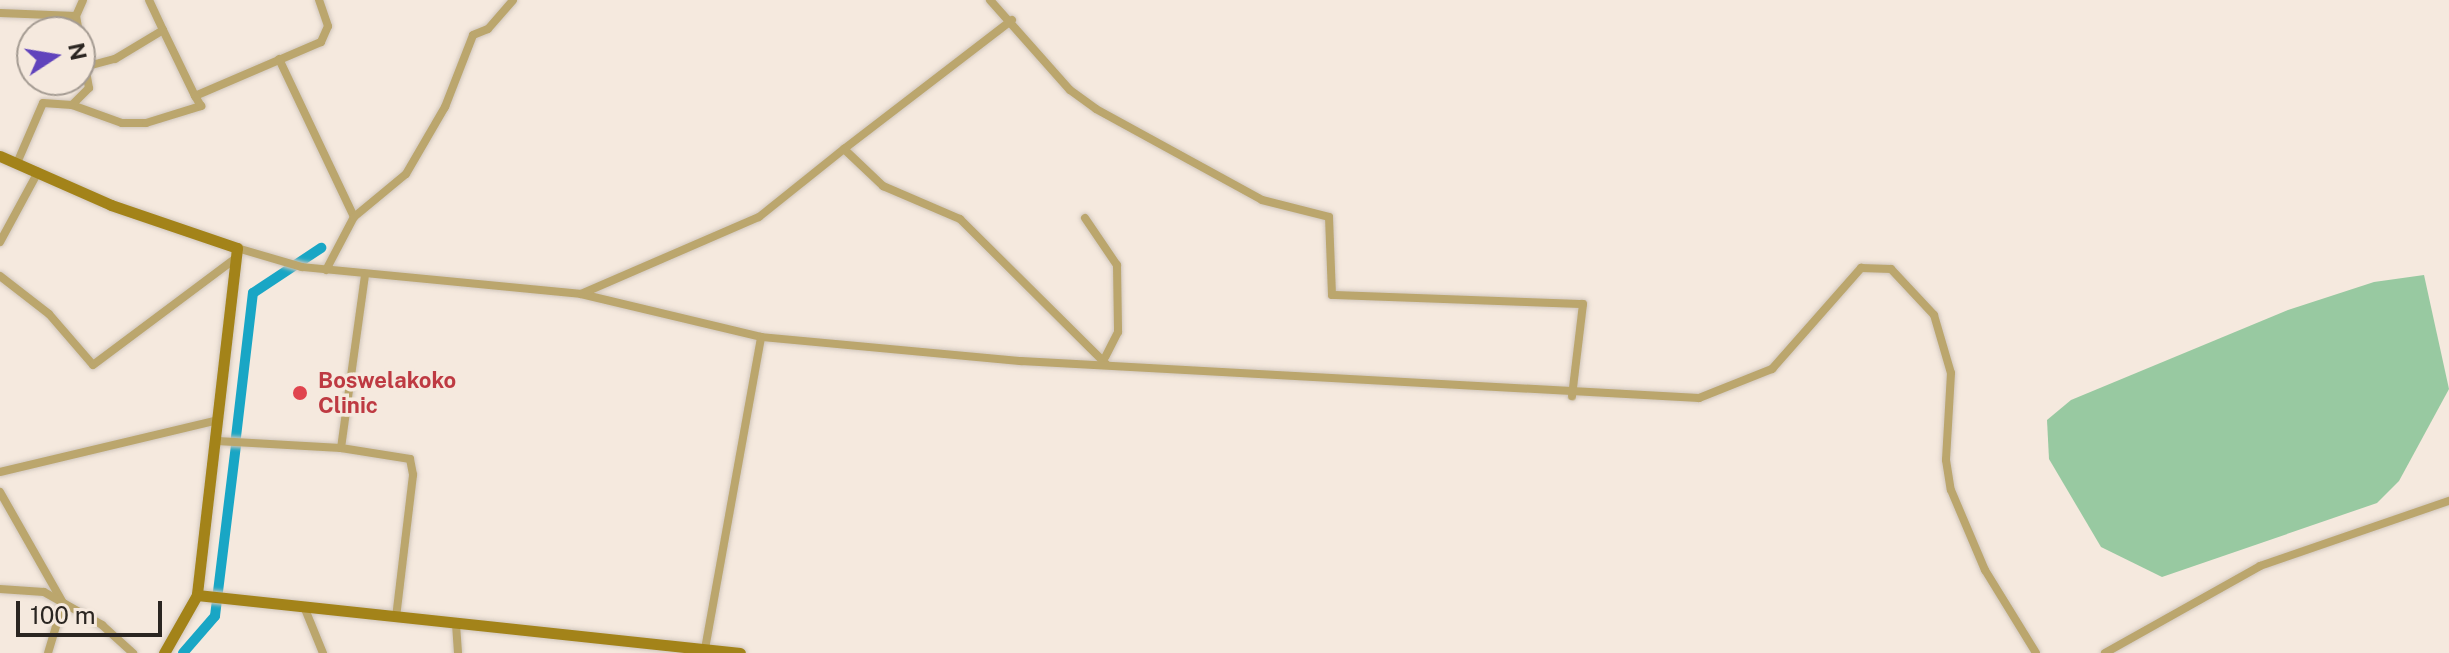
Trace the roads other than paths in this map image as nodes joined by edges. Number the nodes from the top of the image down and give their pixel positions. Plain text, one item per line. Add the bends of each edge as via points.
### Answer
1 (83, 0) edge
2 (149, 0) edge
3 (319, 0) edge
4 (513, 0) edge
5 (990, 0) edge
6 (0, 13) edge
7 (76, 16) joint
8 (1012, 20) junction
9 (163, 30) junction
10 (279, 59) junction
11 (96, 64) edge
12 (81, 96) edge
13 (195, 96) junction
14 (72, 105) junction
15 (844, 149) junction
16 (0, 156) edge
17 (17, 163) junction
18 (38, 172) junction
19 (354, 217) junction
20 (1085, 218) dead end
21 (0, 242) edge
22 (237, 253) junction
23 (326, 270) junction
24 (365, 274) junction
25 (0, 276) edge
26 (581, 294) junction
27 (761, 337) junction
28 (1106, 361) junction
29 (1572, 396) junction
30 (219, 420) junction
31 (217, 441) junction
32 (341, 448) junction
33 (0, 472) edge
34 (0, 492) edge
35 (2449, 501) edge
36 (0, 589) edge
37 (203, 596) junction
38 (63, 603) junction
39 (305, 609) junction
40 (396, 617) junction
41 (456, 624) junction
42 (705, 649) junction
43 (48, 653) edge
44 (133, 653) edge
45 (164, 653) edge
46 (322, 653) edge
47 (458, 653) edge
48 (740, 653) edge
49 (2036, 653) edge
50 (2105, 653) edge

1 - 7 street
2 - 9 street
3 - 10 street via 327,34
4 - 19 street via 488,29 473,35 445,107 406,174
5 - 8 street
6 - 7 street
8 - 15 street
8 - 29 street via 1070,90 1096,109 1262,200 1329,217 1332,295 1583,304
9 - 11 street via 115,59
9 - 13 street
10 - 13 street
10 - 19 street
12 - 14 street
13 - 14 street via 201,106 146,123 122,123
14 - 17 street via 43,103
15 - 26 street via 759,217
15 - 28 street via 883,186 960,219
16 - 17 street
17 - 18 street
18 - 21 street
18 - 22 street
19 - 23 street
20 - 28 street via 1117,265 1118,332
22 - 23 street
22 - 25 street via 93,365 49,314
22 - 30 street
23 - 24 street
24 - 26 street
24 - 32 street
26 - 27 street
27 - 28 street
27 - 42 street
28 - 29 street
29 - 49 street via 1699,398 1718,393 1791,353 1861,268 1891,269 1934,315 1951,373 1946,460 1951,490 1985,570
30 - 31 street
30 - 33 street
31 - 32 street
31 - 37 street
32 - 40 street via 404,456 412,464
34 - 38 street
35 - 50 street via 2260,566
36 - 38 street via 44,592
37 - 39 street
37 - 45 street
38 - 43 street
38 - 44 street
39 - 40 street
39 - 46 street
40 - 41 street
41 - 42 street
41 - 47 street
42 - 48 street

